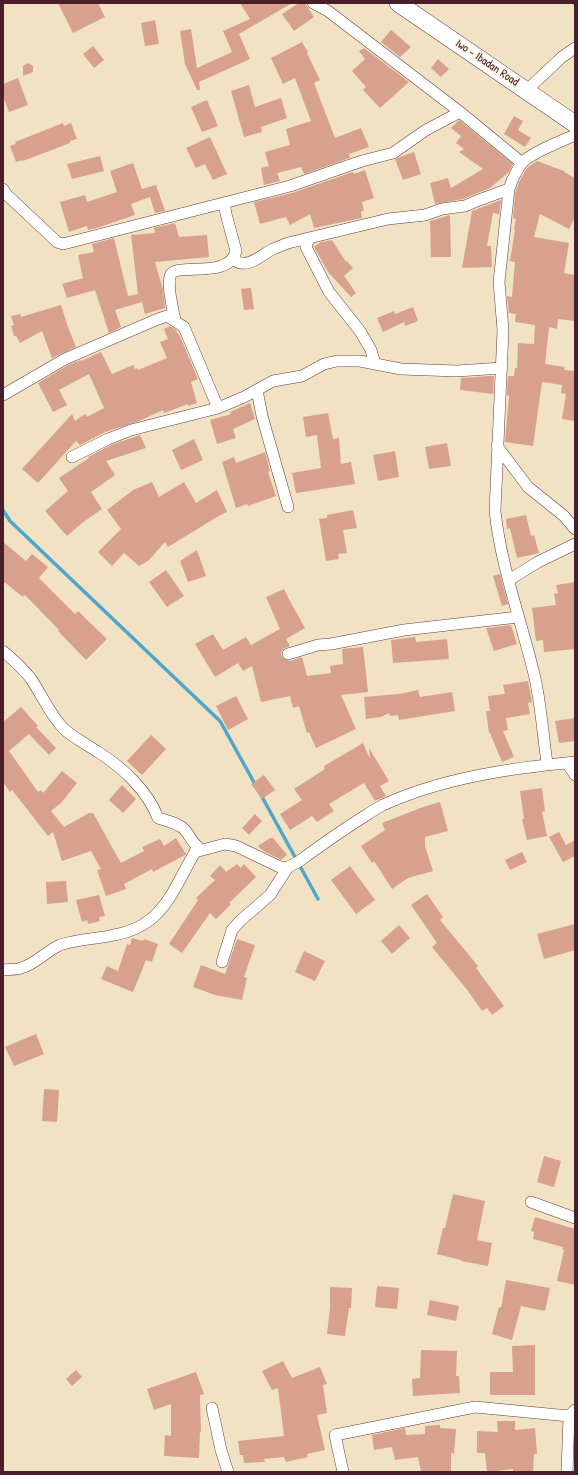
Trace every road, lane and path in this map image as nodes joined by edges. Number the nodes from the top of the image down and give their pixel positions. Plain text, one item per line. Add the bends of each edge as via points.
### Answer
1 (313, 3) edge
2 (398, 3) edge
3 (575, 48) edge
4 (527, 90) junction
5 (460, 112) junction
6 (575, 124) edge
7 (575, 134) edge
8 (522, 163) junction
9 (3, 189) edge
10 (509, 189) junction
11 (224, 203) junction
12 (309, 238) junction
13 (233, 259) junction
14 (175, 320) junction
15 (375, 364) junction
16 (502, 368) junction
17 (257, 390) junction
18 (3, 395) edge
19 (218, 408) junction
20 (497, 446) junction
21 (72, 457) dead end
22 (288, 507) dead end
23 (575, 529) edge
24 (575, 544) edge
25 (509, 580) junction
26 (518, 617) junction
27 (3, 652) edge
28 (288, 654) dead end
29 (567, 763) edge
30 (542, 765) junction
31 (575, 775) edge
32 (194, 852) junction
33 (288, 867) junction
34 (222, 962) dead end
35 (3, 970) edge
36 (532, 1202) dead end
37 (575, 1218) edge
38 (212, 1408) dead end
39 (572, 1413) edge
40 (228, 1472) edge
41 (343, 1472) edge
42 (566, 1472) edge

1 - 5 street via 328,11
2 - 4 main road, Iwo - Ibadan Road
3 - 4 street
4 - 6 main road, Iwo - Ibadan Road
5 - 8 street
5 - 11 street via 393,152 290,186
7 - 8 street
8 - 10 street
9 - 11 street via 57,242 63,244
10 - 12 street via 465,206 442,209 425,215 388,219
10 - 16 street via 499,282 503,330
11 - 13 street via 236,251
12 - 13 street via 288,243 250,262
12 - 15 street via 306,247 319,273 329,292 360,331 371,350
13 - 14 street via 213,268 176,270 172,273 171,299
14 - 18 street via 167,316 158,319 65,359
14 - 19 street via 184,327
15 - 16 street via 415,370
15 - 17 street via 337,361 324,364 302,376 273,381
16 - 20 street
17 - 19 street
17 - 22 street
19 - 21 street via 130,430
20 - 23 street via 528,487 564,516
20 - 25 street via 496,528
24 - 25 street
25 - 26 street
26 - 28 street via 404,630 318,645
26 - 30 street via 535,679
27 - 32 street via 18,663 50,713 63,728 124,771 155,808 158,818 184,829 197,846
29 - 30 street
29 - 31 street
30 - 33 street via 444,783 382,805
32 - 33 street via 225,844 236,846 280,867
32 - 35 street via 164,907 155,917 122,934 61,945 31,964
33 - 34 street via 270,895 232,930
36 - 37 street
38 - 40 street
39 - 41 street via 475,1406 335,1435
39 - 42 street

